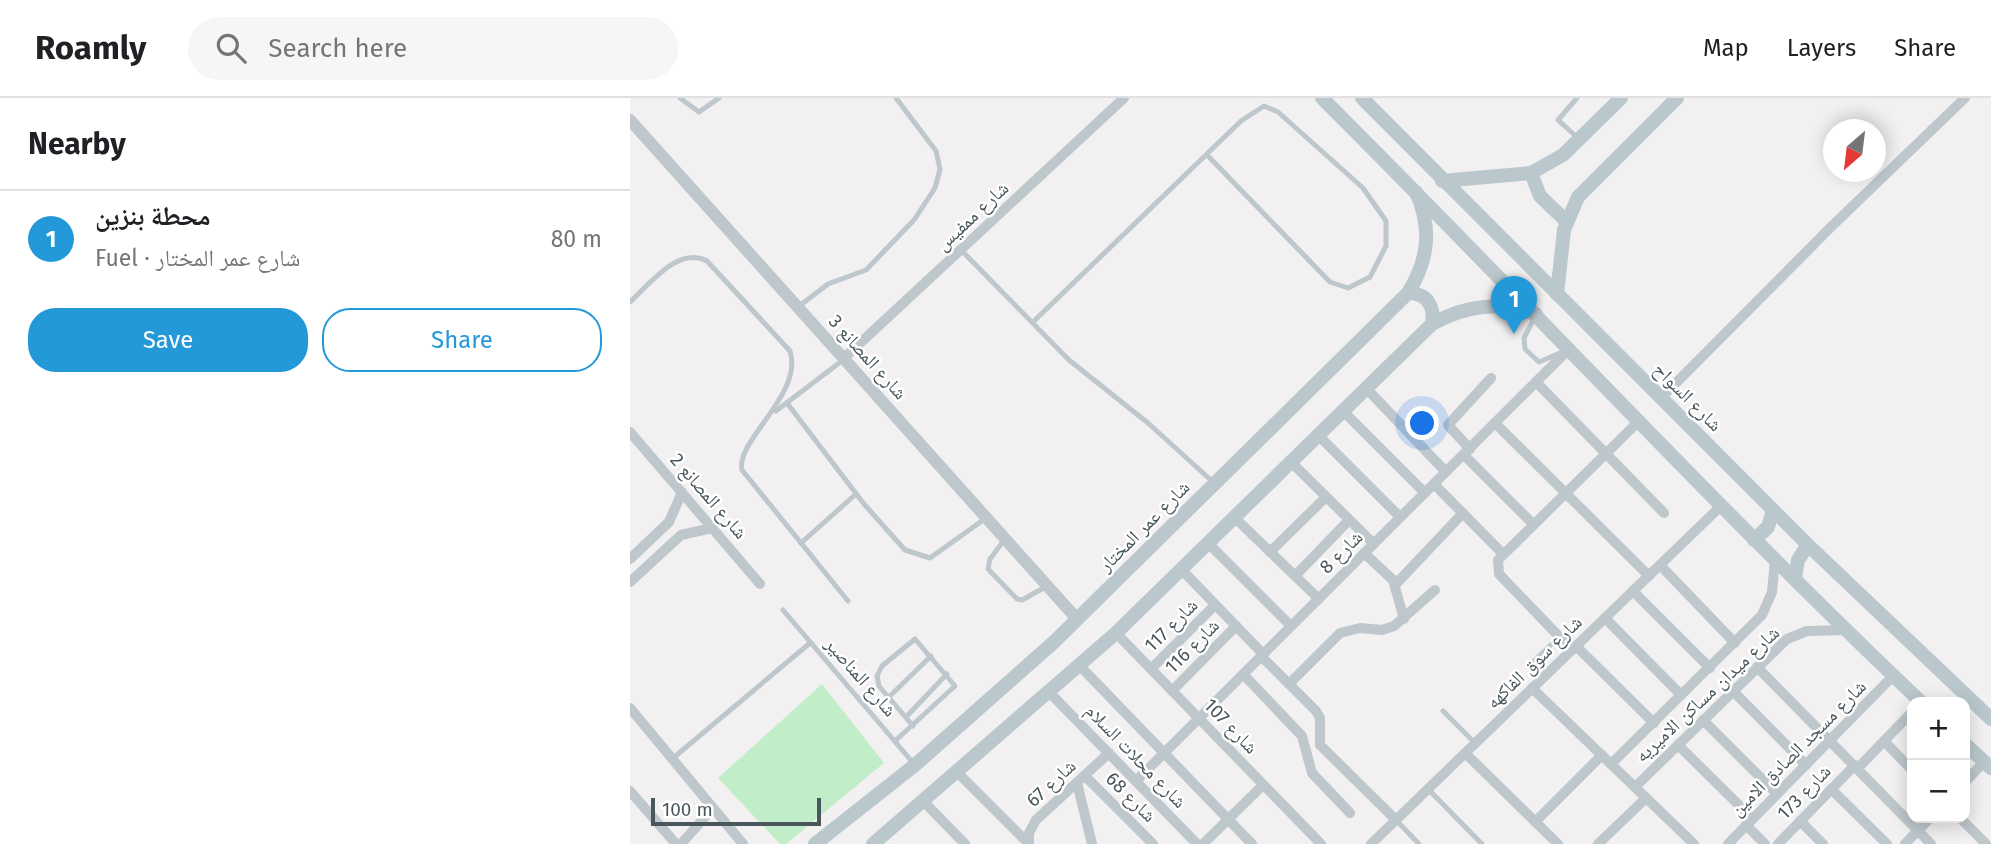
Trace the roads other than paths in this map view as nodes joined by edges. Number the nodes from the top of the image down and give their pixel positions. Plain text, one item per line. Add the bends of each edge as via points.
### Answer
1 (680, 98) edge
2 (719, 98) edge
3 (896, 98) edge
4 (1124, 98) edge
5 (1322, 98) edge
6 (1362, 98) edge
7 (1577, 98) edge
8 (1621, 98) edge
9 (1677, 98) edge
10 (1965, 98) edge
11 (630, 120) edge
12 (1579, 139) junction
13 (1208, 156) junction
14 (1531, 173) junction
15 (1442, 181) junction
16 (1416, 192) junction
17 (1566, 221) junction
18 (961, 250) junction
19 (1408, 293) junction
20 (1557, 294) junction
21 (630, 302) edge
22 (797, 307) junction
23 (1536, 314) junction
24 (1033, 322) junction
25 (1432, 324) junction
26 (1570, 348) junction
27 (843, 359) junction
28 (1491, 378) dead end
29 (1536, 382) junction
30 (1366, 387) junction
31 (1661, 398) junction
32 (787, 402) junction
33 (1343, 411) junction
34 (773, 413) junction
35 (1640, 421) junction
36 (1495, 423) junction
37 (630, 432) edge
38 (1318, 435) junction
39 (1467, 452) junction
40 (1606, 453) junction
41 (1291, 462) junction
42 (1446, 472) junction
43 (1214, 484) junction
44 (1434, 484) junction
45 (682, 492) junction
46 (1424, 493) junction
47 (1565, 493) junction
48 (856, 494) junction
49 (1326, 497) junction
50 (1722, 505) junction
51 (1773, 510) junction
52 (1463, 513) junction
53 (1664, 513) dead end
54 (1234, 517) junction
55 (1400, 517) junction
56 (986, 518) junction
57 (1349, 520) junction
58 (1533, 524) junction
59 (712, 528) junction
60 (1005, 539) junction
61 (1754, 540) junction
62 (801, 543) junction
63 (1208, 543) junction
64 (1374, 544) junction
65 (1808, 545) junction
66 (1270, 552) junction
67 (1364, 553) junction
68 (1502, 553) junction
69 (630, 559) edge
70 (1775, 560) junction
71 (1660, 565) junction
72 (1181, 569) junction
73 (1295, 576) junction
74 (1648, 576) junction
75 (1795, 578) junction
76 (630, 582) edge
77 (760, 584) dead end
78 (1395, 585) junction
79 (1047, 586) junction
80 (1435, 590) dead end
81 (1633, 591) junction
82 (1318, 599) junction
83 (848, 601) dead end
84 (1215, 604) junction
85 (783, 610) dead end
86 (1605, 618) junction
87 (1404, 619) junction
88 (1077, 620) junction
89 (1236, 626) junction
90 (1291, 626) junction
91 (1847, 630) junction
92 (1115, 633) junction
93 (1559, 637) junction
94 (810, 643) junction
95 (1735, 643) junction
96 (1574, 648) junction
97 (1262, 655) junction
98 (931, 656) junction
99 (1532, 663) dead end
100 (1080, 666) junction
101 (1757, 667) junction
102 (1710, 668) junction
103 (1151, 669) junction
104 (947, 674) junction
105 (1243, 674) junction
106 (1893, 676) junction
107 (1289, 684) junction
108 (1532, 688) junction
109 (1172, 691) junction
110 (1732, 691) junction
111 (1050, 693) junction
112 (1681, 695) junction
113 (889, 697) junction
114 (1916, 697) edge
115 (630, 708) edge
116 (1443, 710) dead end
117 (1907, 717) edge
118 (906, 718) junction
119 (1199, 718) junction
120 (1703, 719) junction
121 (1991, 719) edge
122 (1654, 723) junction
123 (913, 726) junction
124 (895, 741) junction
125 (1830, 741) junction
126 (1884, 741) junction
127 (1475, 743) junction
128 (1678, 745) junction
129 (1970, 749) edge
130 (1109, 753) junction
131 (1164, 753) junction
132 (1465, 753) junction
133 (1602, 755) junction
134 (672, 759) junction
135 (1611, 764) junction
136 (915, 765) junction
137 (1806, 765) junction
138 (1907, 765) edge
139 (1987, 765) edge
140 (1856, 767) junction
141 (958, 773) junction
142 (1970, 778) edge
143 (1081, 779) junction
144 (1136, 781) junction
145 (1263, 785) junction
146 (1635, 787) junction
147 (1427, 788) junction
148 (1831, 789) junction
149 (630, 791) edge
150 (1777, 794) junction
151 (1646, 798) junction
152 (924, 802) junction
153 (713, 808) junction
154 (1350, 813) dead end
155 (1228, 819) junction
156 (1395, 819) junction
157 (1800, 821) junction
158 (1535, 822) junction
159 (1749, 822) junction
160 (1925, 823) edge
161 (1965, 823) edge
162 (1918, 830) junction
163 (1188, 835) junction
164 (678, 844) edge
165 (743, 844) edge
166 (815, 844) edge
167 (873, 844) edge
168 (965, 844) edge
169 (1029, 844) edge
170 (1092, 844) edge
171 (1153, 844) edge
172 (1178, 844) edge
173 (1197, 844) edge
174 (1203, 844) edge
175 (1252, 844) edge
176 (1321, 844) edge
177 (1371, 844) edge
178 (1419, 844) edge
179 (1482, 844) edge
180 (1558, 844) edge
181 (1598, 844) edge
182 (1694, 844) edge
183 (1727, 844) edge
184 (1765, 844) edge
185 (1777, 844) edge
186 (1823, 844) edge
187 (1887, 844) edge
188 (1905, 844) edge
189 (1931, 844) edge
190 (1986, 844) edge

1 - 2 lane via 699,112
3 - 22 lane via 936,150 940,169 935,188 914,220 866,270 828,284
4 - 18 street, شارع ممفيس
5 - 16 main road
6 - 15 main road, شارع السواح
7 - 12 lane via 1558,120
8 - 12 main road
9 - 17 main road via 1586,188
10 - 31 street via 1830,226
11 - 22 street, شارع المصانع 3
12 - 14 main road via 1563,155
13 - 13 lane via 1330,282 1348,288 1370,277 1386,246 1386,221 1363,188 1270,107 1258,108
13 - 24 lane
14 - 15 main road
14 - 17 main road via 1540,196
15 - 20 main road, شارع السواح
16 - 19 main road, شارع عمر المختار via 1427,243 1421,270
16 - 23 main road
17 - 20 main road
18 - 24 lane
18 - 27 street, شارع ممفيس
19 - 25 main road via 1430,302
19 - 43 main road, شارع عمر المختار
20 - 31 main road, شارع السواح
21 - 34 lane via 686,256 707,261 790,351 791,369
22 - 27 street, شارع المصانع 3
23 - 25 main road via 1483,306
23 - 26 main road
23 - 26 lane via 1523,344 1537,361
24 - 43 lane via 1069,360
25 - 30 main road
26 - 29 street, شارع 8
26 - 35 main road
27 - 32 lane
27 - 56 street, شارع المصانع 3
28 - 39 street via 1448,425
29 - 36 street, شارع 8
29 - 40 street
30 - 33 main road
30 - 42 street
31 - 51 main road, شارع السواح
32 - 34 lane
32 - 48 lane
33 - 38 main road
33 - 46 street
34 - 62 lane via 741,457 742,470
35 - 40 street
35 - 50 main road
36 - 39 street, شارع 8
36 - 47 street
37 - 45 street, شارع المصانع 2
38 - 41 main road
38 - 55 street
39 - 42 street, شارع 8
39 - 58 street
40 - 47 street
40 - 53 street
41 - 49 street
41 - 54 main road
42 - 44 street, شارع 8
43 - 88 main road, شارع عمر المختار
44 - 46 street, شارع 8
44 - 52 street
45 - 59 street, شارع المصانع 2
45 - 69 street via 668,522
46 - 55 street, شارع 8
47 - 58 street
47 - 74 street
48 - 56 lane via 905,550 923,558 942,552
48 - 62 lane
49 - 57 street
49 - 66 street
50 - 61 main road
50 - 71 street, شارع سوق الفاكهه
51 - 61 main road via 1768,527
51 - 65 main road, شارع السواح
52 - 68 street
52 - 78 street
54 - 63 main road
54 - 66 street
55 - 64 street, شارع 8
56 - 60 street, شارع المصانع 3
57 - 64 street
57 - 73 street
58 - 68 street
59 - 76 street via 681,535
59 - 77 street, شارع المصانع 2
60 - 79 street, شارع المصانع 3
60 - 79 lane via 988,569 1017,599
61 - 70 main road
62 - 83 lane
63 - 72 main road
63 - 90 street
64 - 67 street, شارع 8
65 - 75 main road
65 - 121 main road, شارع السواح
66 - 73 street
67 - 78 street
67 - 82 street, شارع 8
68 - 93 street via 1499,574
70 - 75 main road
70 - 95 street, شارع ميدان مساكن الاميريه via 1768,604
71 - 74 street, شارع سوق الفاكهه
71 - 95 street
72 - 84 street
72 - 92 main road
73 - 82 street
74 - 81 street, شارع سوق الفاكهه
75 - 91 main road
78 - 87 street
79 - 88 street, شارع المصانع 3
80 - 87 street
81 - 86 street, شارع سوق الفاكهه
81 - 102 street
82 - 90 street, شارع 8
84 - 89 street
84 - 103 street, شارع 117
85 - 94 lane, شارع المناصير
86 - 96 street, شارع سوق الفاكهه
86 - 112 street
87 - 107 street via 1382,630 1360,628 1340,633
88 - 136 main road, شارع عمر المختار
89 - 97 street
89 - 109 street, شارع 116
90 - 97 street, شارع 8
91 - 101 street, شارع ميدان مساكن الاميريه via 1799,633
91 - 106 main road
92 - 100 main road
92 - 103 street, شارع 107
93 - 96 street
93 - 99 lane
94 - 124 lane, شارع المناصير
94 - 134 lane
95 - 102 street, شارع ميدان مساكن الاميريه
96 - 108 street, شارع سوق الفاكهه
96 - 122 street
97 - 105 street, شارع 8
97 - 107 street
98 - 104 lane
98 - 113 lane
98 - 113 lane via 912,639 882,666 877,681
100 - 111 main road
100 - 131 street
101 - 110 street, شارع ميدان مساكن الاميريه
101 - 125 street
102 - 112 street, شارع ميدان مساكن الاميريه
103 - 109 street, شارع 107
104 - 118 lane
104 - 123 lane via 954,689
105 - 119 street, شارع 8
105 - 154 street via 1302,736 1312,773
106 - 114 main road
106 - 125 street, شارع مسجد الصادق الامين
107 - 156 street via 1320,718 1320,745
108 - 127 street, شارع سوق الفاكهه
108 - 133 street
109 - 119 street, شارع 107
110 - 120 street, شارع ميدان مساكن الاميريه
110 - 137 street
111 - 130 street, شارع محلات السلام
111 - 141 main road
112 - 122 street, شارع ميدان مساكن الاميريه
113 - 118 lane
115 - 134 street
116 - 127 lane
117 - 126 street, شارع 173
118 - 123 lane
119 - 131 street, شارع 8
119 - 145 street, شارع 107
120 - 128 street, شارع ميدان مساكن الاميريه
120 - 150 street
122 - 135 street, شارع ميدان مساكن الاميريه
123 - 124 lane
124 - 136 lane, شارع المناصير
125 - 137 street, شارع مسجد الصادق الامين
125 - 140 street
126 - 138 street
126 - 140 street, شارع 173
127 - 132 street, شارع سوق الفاكهه
128 - 146 street, شارع ميدان مساكن الاميريه
128 - 159 street
129 - 139 main road
130 - 143 street, شارع 67
130 - 144 street, شارع محلات السلام
131 - 144 street, شارع 8
131 - 155 street
132 - 147 street, شارع سوق الفاكهه
132 - 158 street
133 - 135 street
133 - 158 street
134 - 153 street
135 - 146 street
136 - 166 main road, شارع عمر المختار
137 - 150 street, شارع مسجد الصادق الامين
139 - 142 street
140 - 148 street, شارع 173
140 - 162 street
141 - 152 main road
141 - 169 street
143 - 169 street, شارع 67 via 1036,820
143 - 170 street
143 - 171 street, شارع 68
144 - 163 street, شارع محلات السلام
145 - 155 street
145 - 176 street, شارع 107
146 - 151 street
147 - 156 street, شارع سوق الفاكهه
147 - 179 lane
148 - 157 street, شارع 173
148 - 187 street
149 - 164 street
150 - 159 street, شارع مسجد الصادق الامين
151 - 181 street
151 - 182 street
152 - 167 main road
152 - 168 street
153 - 164 street
153 - 165 street
155 - 174 street
155 - 175 street
156 - 177 street, شارع سوق الفاكهه
156 - 178 lane
157 - 185 street, شارع 173
157 - 186 street
158 - 180 street
159 - 183 street, شارع مسجد الصادق الامين
159 - 184 street
160 - 162 street
161 - 190 street
162 - 188 street
162 - 189 street
163 - 172 street
163 - 173 street, شارع محلات السلام

